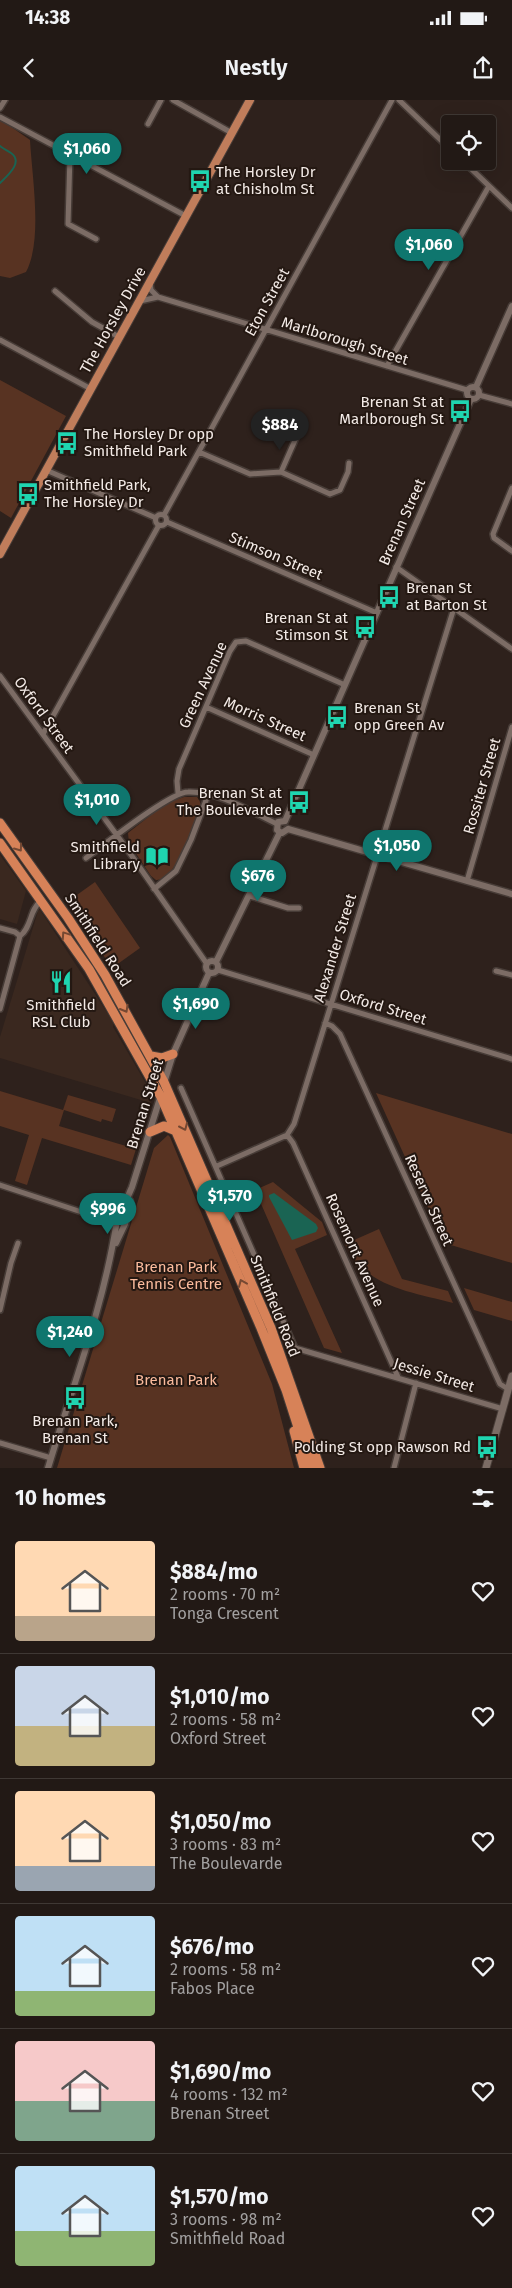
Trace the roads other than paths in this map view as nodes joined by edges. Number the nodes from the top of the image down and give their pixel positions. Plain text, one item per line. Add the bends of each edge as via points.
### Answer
1 (5, 100) edge
2 (161, 100) edge
3 (173, 100) edge
4 (250, 100) edge
5 (392, 100) edge
6 (399, 100) edge
7 (0, 108) edge
8 (0, 116) edge
9 (148, 124) dead end
10 (232, 133) junction
11 (441, 140) edge
12 (70, 155) junction
13 (472, 170) edge
14 (489, 186) junction
15 (512, 208) edge
16 (186, 216) junction
17 (96, 239) dead end
18 (150, 282) junction
19 (54, 291) dead end
20 (158, 297) junction
21 (139, 302) junction
22 (512, 306) edge
23 (266, 330) junction
24 (119, 338) junction
25 (0, 340) edge
26 (387, 366) junction
27 (476, 387) junction
28 (91, 389) junction
29 (467, 390) junction
30 (479, 395) junction
31 (471, 399) junction
32 (512, 404) edge
33 (296, 438) dead end
34 (199, 452) junction
35 (349, 463) dead end
36 (46, 470) junction
37 (281, 472) junction
38 (512, 488) edge
39 (164, 515) junction
40 (156, 518) junction
41 (166, 522) junction
42 (159, 525) junction
43 (512, 551) edge
44 (0, 554) edge
45 (396, 567) junction
46 (454, 608) junction
47 (376, 612) junction
48 (512, 649) edge
49 (0, 676) edge
50 (345, 685) junction
51 (206, 707) junction
52 (512, 727) edge
53 (43, 734) junction
54 (314, 755) junction
55 (178, 793) junction
56 (208, 794) junction
57 (285, 821) junction
58 (0, 823) edge
59 (277, 824) junction
60 (288, 829) junction
61 (280, 832) junction
62 (116, 835) junction
63 (0, 843) edge
64 (376, 855) junction
65 (86, 858) dead end
66 (467, 881) junction
67 (154, 889) junction
68 (512, 894) edge
69 (250, 896) junction
70 (42, 900) junction
71 (299, 908) dead end
72 (0, 928) edge
73 (20, 936) junction
74 (216, 962) junction
75 (207, 964) junction
76 (218, 970) junction
77 (496, 971) dead end
78 (210, 973) junction
79 (512, 975) edge
80 (331, 1004) junction
81 (0, 1009) edge
82 (325, 1023) junction
83 (121, 1034) dead end
84 (173, 1054) junction
85 (150, 1056) junction
86 (512, 1059) edge
87 (164, 1082) junction
88 (153, 1083) junction
89 (181, 1088) dead end
90 (161, 1097) junction
91 (176, 1131) junction
92 (150, 1132) junction
93 (287, 1135) junction
94 (217, 1166) junction
95 (0, 1185) edge
96 (132, 1188) junction
97 (117, 1221) junction
98 (124, 1224) junction
99 (18, 1243) dead end
100 (112, 1254) junction
101 (0, 1310) edge
102 (261, 1328) junction
103 (512, 1376) edge
104 (398, 1377) junction
105 (416, 1383) junction
106 (508, 1389) junction
107 (300, 1409) junction
108 (503, 1409) junction
109 (0, 1443) edge
110 (51, 1458) junction
111 (48, 1468) edge
112 (304, 1468) edge
113 (312, 1468) edge
114 (320, 1468) edge
115 (325, 1468) edge
116 (394, 1468) edge
117 (486, 1468) edge

1 - 7 street
2 - 9 street
3 - 10 street
4 - 10 main road, The Horsley Drive
5 - 23 street, Eton Street
6 - 11 street
8 - 12 street
10 - 16 main road, The Horsley Drive
12 - 16 street
12 - 17 street via 68,224
13 - 14 street
14 - 15 street
14 - 26 street
16 - 18 main road, The Horsley Drive
18 - 20 street via 151,290
18 - 21 main road, The Horsley Drive
19 - 24 street via 92,322
20 - 21 street
20 - 23 street, Marlborough Street
21 - 24 main road, The Horsley Drive
22 - 27 street
23 - 26 street, Marlborough Street
23 - 34 street, Eton Street
24 - 28 main road, The Horsley Drive
25 - 28 street
26 - 29 street, Marlborough Street
27 - 29 street
27 - 30 street
28 - 36 main road, The Horsley Drive
29 - 31 street
30 - 31 street
30 - 32 street
31 - 45 street, Brenan Street
33 - 37 street
34 - 37 street via 250,474
34 - 39 street, Eton Street
35 - 37 street via 340,490 333,494
36 - 40 street
36 - 44 main road, The Horsley Drive
38 - 43 street via 493,534
39 - 40 street
39 - 41 street
40 - 42 street
41 - 42 street
41 - 47 street, Stimson Street
42 - 53 street
45 - 46 street
45 - 47 street, Brenan Street
46 - 48 street
46 - 64 street, Alexander Street
47 - 50 street, Brenan Street
49 - 53 street, Oxford Street
50 - 51 street, Green Avenue via 240,641 233,646
50 - 54 street, Brenan Street
51 - 54 street, Morris Street
51 - 55 street, Green Avenue via 179,769
52 - 66 street, Rossiter Street
53 - 62 street, Oxford Street
54 - 57 street, Brenan Street
55 - 56 street
55 - 62 street
56 - 59 street
56 - 67 street via 176,870
57 - 59 street
57 - 60 street
58 -> 85 highway, Smithfield Road via 105,975
59 - 61 street
60 - 61 street
60 - 64 street
61 - 69 street
62 - 65 street
62 - 67 street, Oxford Street
63 - 70 highway, Smithfield Road
64 - 66 street
64 - 80 street, Alexander Street
66 - 68 street
67 - 75 street, Oxford Street
69 - 71 street via 288,908
69 - 74 street
70 - 73 street via 31,912 26,930
88 -> 70 highway, Smithfield Road via 88,969
72 - 73 street
73 - 81 street
74 - 75 street
74 - 76 street
75 - 78 street
76 - 78 street
76 - 80 street, Oxford Street
77 - 79 street
78 - 84 street, Brenan Street
80 - 82 street, Alexander Street
80 - 86 street, Oxford Street
82 - 93 street, Alexander Street via 294,1124
82 - 106 street, Reserve Street via 340,1034 497,1380
83 - 88 highway
84 - 85 highway via 162,1058
84 - 87 street, Brenan Street
85 - 87 highway, Smithfield Road
87 - 90 street, Brenan Street
87 -> 107 highway, Smithfield Road via 271,1328
88 - 90 highway, Smithfield Road
89 - 94 street
90 - 91 highway, Smithfield Road
90 - 92 street, Brenan Street
91 - 92 highway via 164,1126
102 -> 91 highway, Smithfield Road
92 - 96 street, Brenan Street
93 - 94 street
93 - 104 street, Rosemont Avenue
94 - 104 street, Jessie Street via 295,1348
95 - 97 street
96 - 97 street, Brenan Street
96 - 98 street, Brenan Street
97 - 98 street
97 - 100 street, Brenan Street
98 - 100 street, Brenan Street
99 - 101 street via 10,1262
100 - 110 street, Brenan Street
102 - 112 highway
102 - 113 highway, Smithfield Road
103 - 106 main road
104 - 105 street, Jessie Street
105 - 108 street, Jessie Street
105 - 116 street
106 - 108 main road
107 - 114 highway, Smithfield Road
107 - 115 highway
108 - 117 main road
109 - 110 street
110 - 111 street, Brenan Street

